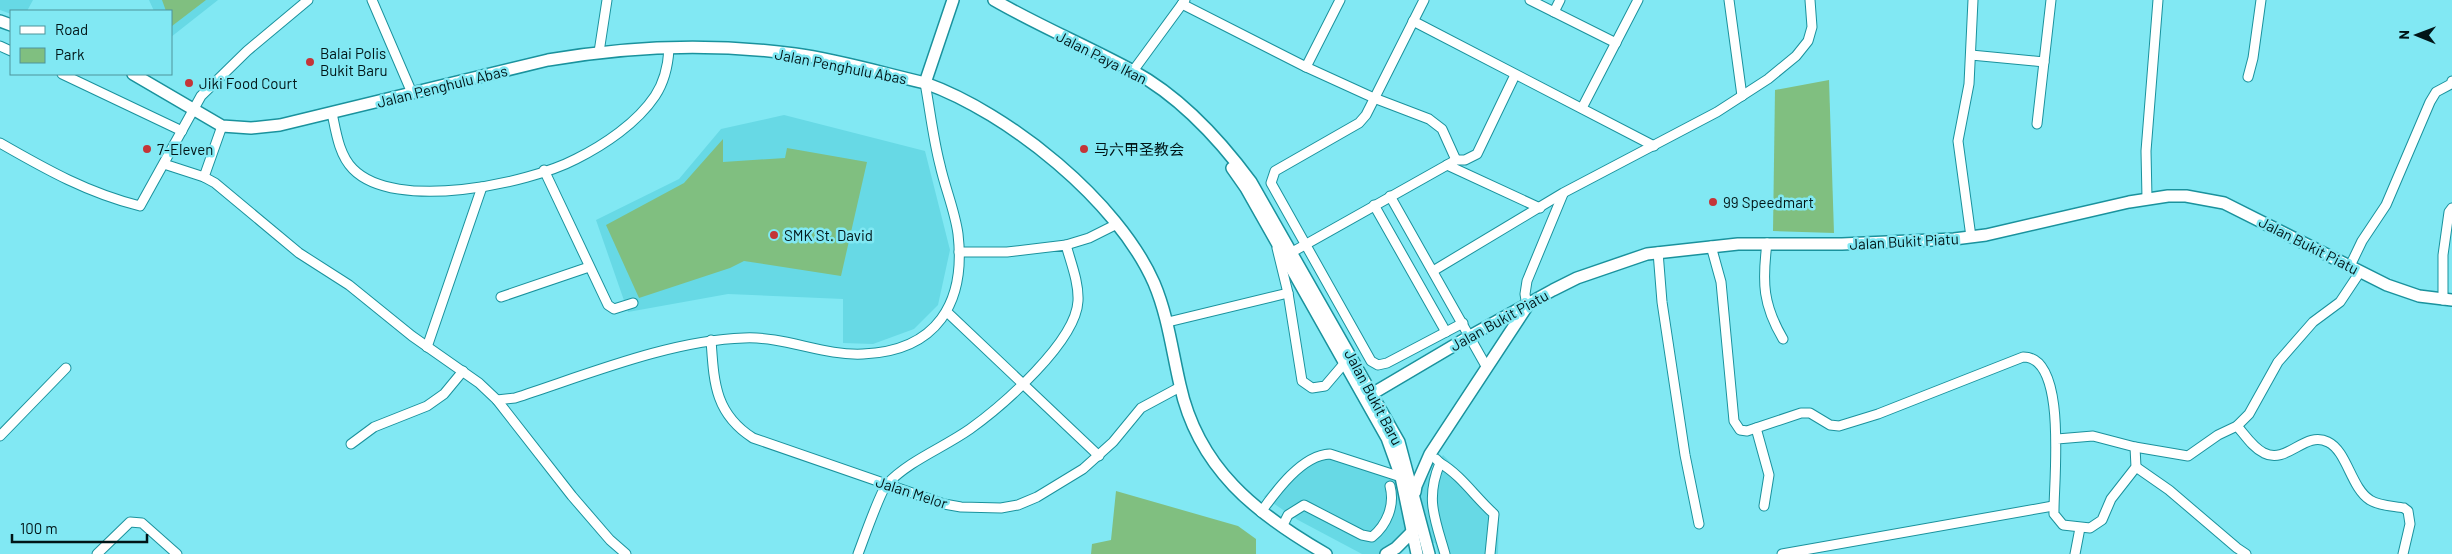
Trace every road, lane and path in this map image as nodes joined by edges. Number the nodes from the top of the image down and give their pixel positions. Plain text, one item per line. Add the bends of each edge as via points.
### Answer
1 (308, 0) edge
2 (372, 0) edge
3 (606, 0) edge
4 (952, 0) edge
5 (994, 0) edge
6 (1339, 0) edge
7 (1424, 0) edge
8 (1530, 0) edge
9 (1560, 0) edge
10 (1638, 0) edge
11 (1729, 0) edge
12 (1810, 0) edge
13 (1973, 0) edge
14 (2051, 0) edge
15 (2158, 0) edge
16 (2261, 0) edge
17 (1184, 2) edge
18 (1003, 4) edge
19 (1554, 12) junction
20 (1413, 21) junction
21 (1616, 43) junction
22 (669, 49) junction
23 (599, 52) junction
24 (1971, 55) junction
25 (2044, 62) junction
26 (1306, 67) junction
27 (1133, 71) junction
28 (64, 75) edge
29 (135, 75) edge
30 (1515, 75) junction
31 (2248, 77) dead end
32 (2452, 81) edge
33 (925, 83) junction
34 (412, 93) junction
35 (1742, 96) junction
36 (1374, 98) junction
37 (1582, 108) junction
38 (193, 110) junction
39 (332, 113) junction
40 (2037, 124) dead end
41 (222, 126) junction
42 (1202, 126) junction
43 (182, 131) junction
44 (0, 143) edge
45 (1654, 146) junction
46 (1456, 160) junction
47 (164, 164) junction
48 (1447, 165) junction
49 (544, 170) junction
50 (204, 177) junction
51 (482, 187) junction
52 (1563, 193) junction
53 (1390, 196) junction
54 (2147, 198) junction
55 (1374, 205) junction
56 (1540, 208) junction
57 (2452, 208) edge
58 (1117, 224) junction
59 (1971, 237) junction
60 (1276, 242) junction
61 (1306, 243) junction
62 (1767, 244) junction
63 (1066, 245) junction
64 (1711, 246) junction
65 (959, 252) junction
66 (1658, 252) junction
67 (1288, 254) junction
68 (589, 267) junction
69 (2355, 269) junction
70 (1433, 271) junction
71 (1288, 293) junction
72 (501, 297) dead end
73 (2448, 300) edge
74 (632, 303) dead end
75 (1527, 306) junction
76 (947, 312) junction
77 (1168, 322) junction
78 (1462, 323) junction
79 (1446, 332) junction
80 (1470, 336) junction
81 (1783, 339) dead end
82 (711, 340) junction
83 (427, 347) junction
84 (1349, 359) junction
85 (1486, 366) junction
86 (66, 368) dead end
87 (463, 371) junction
88 (1022, 383) junction
89 (1180, 387) junction
90 (1369, 395) junction
91 (497, 400) junction
92 (2236, 426) junction
93 (1756, 428) junction
94 (0, 436) edge
95 (2057, 439) junction
96 (351, 444) dead end
97 (2134, 448) junction
98 (1430, 454) junction
99 (1099, 456) junction
100 (1440, 463) junction
101 (2136, 467) junction
102 (1401, 477) junction
103 (886, 485) junction
104 (1390, 486) dead end
105 (1415, 497) junction
106 (1764, 506) dead end
107 (2053, 506) junction
108 (1261, 512) junction
109 (1699, 524) dead end
110 (1282, 527) junction
111 (2080, 528) junction
112 (1412, 532) junction
113 (97, 554) edge
114 (176, 554) edge
115 (626, 554) edge
116 (858, 554) edge
117 (1326, 554) edge
118 (1386, 554) edge
119 (1417, 554) edge
120 (1429, 554) edge
121 (1445, 554) edge
122 (1490, 554) edge
123 (1782, 554) edge
124 (2075, 554) edge
125 (2246, 554) edge
126 (2402, 554) edge

1 - 38 street via 247,51 201,96
2 - 34 street
3 - 23 street
4 - 33 main road
5 - 18 main road, Jalan Paya Ikan
6 - 26 street
7 - 20 street
8 - 19 street
9 - 19 street
10 - 21 street
11 - 35 street
12 - 35 street via 1811,35 1804,47 1780,70
13 - 24 street
14 - 25 street
15 - 54 street via 2146,152
16 - 31 street
17 - 26 street
17 - 27 street
18 - 27 main road, Jalan Paya Ikan
19 - 21 street
20 - 30 street
20 - 36 street
21 - 37 street
22 - 23 main road, Jalan Penghulu Abas
22 - 33 main road, Jalan Penghulu Abas via 726,48 796,54
22 - 49 street via 663,82 639,115 575,160
23 - 34 main road, Jalan Penghulu Abas via 548,60
24 - 25 street
24 - 59 street via 1958,140
25 - 40 street
26 - 36 street
27 - 42 main road, Jalan Paya Ikan via 1162,90
28 - 43 street
29 - 38 main road, Jalan Penghulu Abas
30 - 37 street
30 - 46 street via 1478,154
32 - 69 street via 2436,92 2430,102 2386,205 2358,246
33 - 58 main road, Jalan Penghulu Abas via 977,106 1022,136 1093,195
33 - 65 street via 940,165 958,232
34 - 39 main road, Jalan Penghulu Abas
35 - 45 street
36 - 46 street via 1437,123
36 - 61 street via 1359,123 1273,175 1273,186
37 - 45 street
38 - 41 main road, Jalan Penghulu Abas
38 - 43 street
39 - 41 main road, Jalan Penghulu Abas via 265,128
39 - 51 street via 344,154 353,169 379,185 406,190 451,191
41 - 50 street
42 - 60 main road, Jalan Paya Ikan via 1246,188
42 - 67 main road, Jalan Paya Ikan via 1235,159 1251,182
43 - 47 street
44 - 47 street via 49,171 107,198 140,206
45 - 52 street
46 - 48 street
47 - 50 street
48 - 53 street
48 - 56 street
49 - 51 street
49 - 68 street
50 - 83 street via 299,253 349,285
51 - 83 street
52 - 56 street
52 - 75 street via 1527,281 1524,294
53 - 55 street
53 - 70 street
54 - 59 main road, Jalan Bukit Piatu via 2033,226
54 - 69 main road, Jalan Bukit Piatu via 2186,196 2224,203
55 - 61 street
55 - 79 street
56 - 70 street
57 - 73 street via 2443,255
58 - 63 street
58 - 77 main road, Jalan Penghulu Abas via 1153,282
59 - 62 main road, Jalan Bukit Piatu via 1842,244
60 - 67 main road, Jalan Paya Ikan
60 - 71 street
61 - 67 street
61 - 79 street via 1371,361 1378,365 1387,363
62 - 64 main road, Jalan Bukit Piatu
62 - 81 street via 1764,290 1767,308
63 - 65 street via 1007,252
63 - 88 street via 1076,284 1076,315 1068,333
64 - 66 main road, Jalan Bukit Piatu
64 - 93 street via 1722,282 1735,425 1742,431
65 - 76 street via 955,296
66 - 75 main road, Jalan Bukit Piatu via 1577,278
66 - 109 street via 1664,318
67 - 84 main road, Jalan Bukit Baru
68 - 72 street
68 - 74 street via 608,305 614,309
69 - 73 main road, Jalan Bukit Piatu via 2404,292
69 - 92 street via 2340,302 2313,322 2295,341 2278,362 2249,414
70 - 78 street
71 - 77 street
71 - 84 street via 1300,374 1306,386 1325,386
75 - 80 main road, Jalan Bukit Piatu
75 - 85 main road
76 - 82 street via 920,338 894,350 878,353 828,352 769,338
76 - 88 street
77 - 89 main road, Jalan Penghulu Abas
78 - 79 street
78 - 80 street
80 - 85 street
80 - 90 main road, Jalan Bukit Piatu
82 - 91 street via 681,346 515,398
82 - 103 street, Jalan Melor via 719,399 729,419 740,430 752,438
83 - 87 street
84 - 90 main road, Jalan Bukit Baru
85 - 98 main road
86 - 94 street
87 - 91 street
87 - 96 street via 444,394 427,406 374,426
88 - 99 street
88 - 103 street via 969,430 915,462
89 - 99 street, Jalan Melor via 1141,408
89 - 108 main road, Jalan Penghulu Abas via 1195,431 1213,463
90 - 102 main road, Jalan Bukit Baru
90 - 105 main road, Jalan Bukit Baru via 1400,442
91 - 115 street via 572,496
92 - 97 street via 2188,456
92 - 126 street via 2256,447 2270,455 2285,454 2308,441 2330,442 2370,500 2408,511 2410,524
93 - 95 street via 1801,413 1810,413 1830,425 1839,426 2029,357 2036,360 2046,376 2054,407
93 - 106 street via 1769,475
95 - 97 street via 2103,437
95 - 107 street
97 - 101 street
98 - 100 street
98 - 105 main road via 1416,486
99 - 103 street, Jalan Melor via 1037,497 1001,508 944,504
100 - 121 street via 1431,486 1431,499
100 - 122 street via 1453,471 1473,496 1494,514
101 - 111 street via 2111,500 2102,520 2095,527
101 - 125 street
102 - 108 street via 1322,454 1290,476
102 - 112 main road, Jalan Bukit Baru
103 - 116 street
104 - 110 street via 1392,504 1381,530 1372,537 1304,505 1288,515
105 - 120 main road, Jalan Bukit Baru
107 - 111 street via 2054,514 2063,525
107 - 123 street
108 - 110 main road, Jalan Penghulu Abas
110 - 117 main road, Jalan Penghulu Abas
111 - 124 street
112 - 118 main road
112 - 119 main road, Jalan Bukit Baru
113 - 114 street via 130,522 142,523

